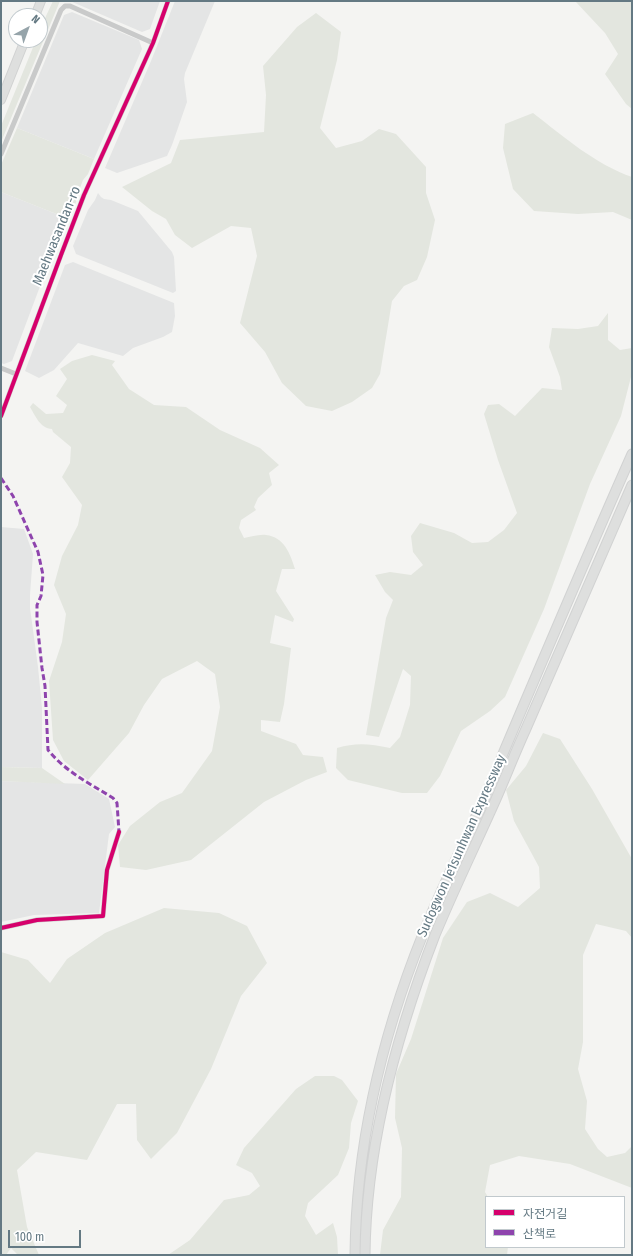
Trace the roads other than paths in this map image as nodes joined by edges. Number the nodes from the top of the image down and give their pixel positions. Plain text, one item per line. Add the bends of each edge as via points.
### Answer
1 (168, 1) edge
2 (153, 43) junction
3 (17, 48) edge
4 (22, 48) edge
5 (1, 87) edge
6 (1, 100) edge
7 (1, 154) edge
8 (1, 368) edge
9 (16, 374) junction
10 (1, 416) edge
11 (632, 454) edge
12 (632, 485) edge
13 (119, 832) dead end
14 (1, 928) edge
15 (355, 1255) edge
16 (365, 1255) edge

1 - 2 street, Maehwasandan-ro
2 - 7 street via 65,6 61,10
2 - 9 street, Maehwasandan-ro via 84,195
3 - 5 main road
4 - 6 main road
8 - 9 street
9 - 10 street, Maehwasandan-ro
11 - 15 highway, Sudogwon Je1sunhwan Expressway via 412,963 382,1053 369,1113 360,1174
12 - 16 highway, Sudogwon Je1sunhwan Expressway via 436,932 419,978 396,1048 375,1148
13 - 14 street via 107,870 103,916 37,920

